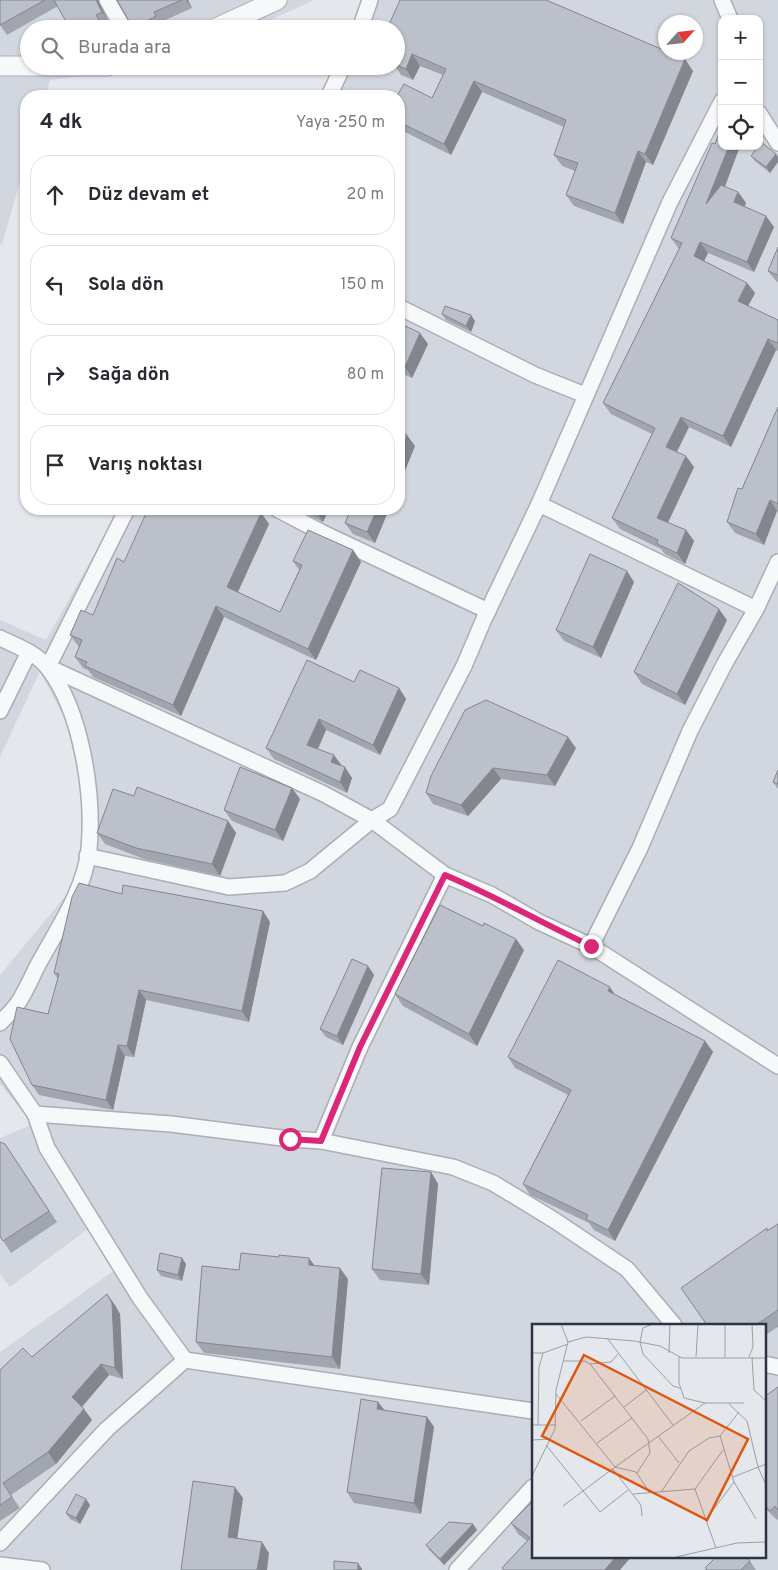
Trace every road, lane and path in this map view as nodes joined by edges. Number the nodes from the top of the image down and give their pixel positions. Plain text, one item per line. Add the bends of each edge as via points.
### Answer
1 (107, 0) edge
2 (277, 0) edge
3 (370, 0) edge
4 (722, 0) edge
5 (728, 15) edge
6 (119, 20) edge
7 (234, 20) edge
8 (363, 20) edge
9 (2, 63) edge
10 (20, 64) edge
11 (339, 75) edge
12 (332, 90) edge
13 (720, 105) edge
14 (763, 119) edge
15 (778, 143) edge
16 (405, 310) edge
17 (585, 395) junction
18 (539, 504) junction
19 (124, 515) edge
20 (288, 515) edge
21 (778, 562) edge
22 (756, 609) junction
23 (488, 611) junction
24 (0, 638) edge
25 (29, 652) junction
26 (48, 667) junction
27 (0, 711) edge
28 (372, 820) junction
29 (87, 856) junction
30 (445, 875) junction
31 (591, 946) junction
32 (0, 1023) edge
33 (0, 1063) edge
34 (778, 1066) edge
35 (35, 1114) junction
36 (321, 1141) junction
37 (673, 1324) edge
38 (185, 1360) junction
39 (532, 1411) edge
40 (532, 1488) edge
41 (0, 1543) edge
42 (0, 1565) edge
43 (42, 1570) edge
44 (457, 1570) edge

1 - 6 street
2 - 7 street
3 - 8 street
4 - 5 street
9 - 10 street
11 - 12 street
13 - 17 street via 670,202
14 - 15 street
16 - 17 street via 534,374
17 - 18 street
18 - 22 street
18 - 23 street
19 - 26 street
20 - 23 street
21 - 22 street
22 - 31 street via 690,731 640,848
23 - 28 street via 464,666 390,809
24 - 25 street
25 - 26 street
25 - 27 street
26 - 28 street via 324,794
26 - 29 street via 67,703 88,778
28 - 29 street via 310,871 285,883 229,887
28 - 30 street
29 - 32 street via 80,883 62,922 18,1003
30 - 31 street via 492,895
30 - 36 street via 360,1047
31 - 34 street
33 - 35 street
35 - 36 street via 170,1124
35 - 38 street via 47,1148 140,1298
36 - 37 street via 452,1166 493,1183 627,1269
38 - 39 street
38 - 41 street via 106,1429
40 - 44 street
42 - 43 street

